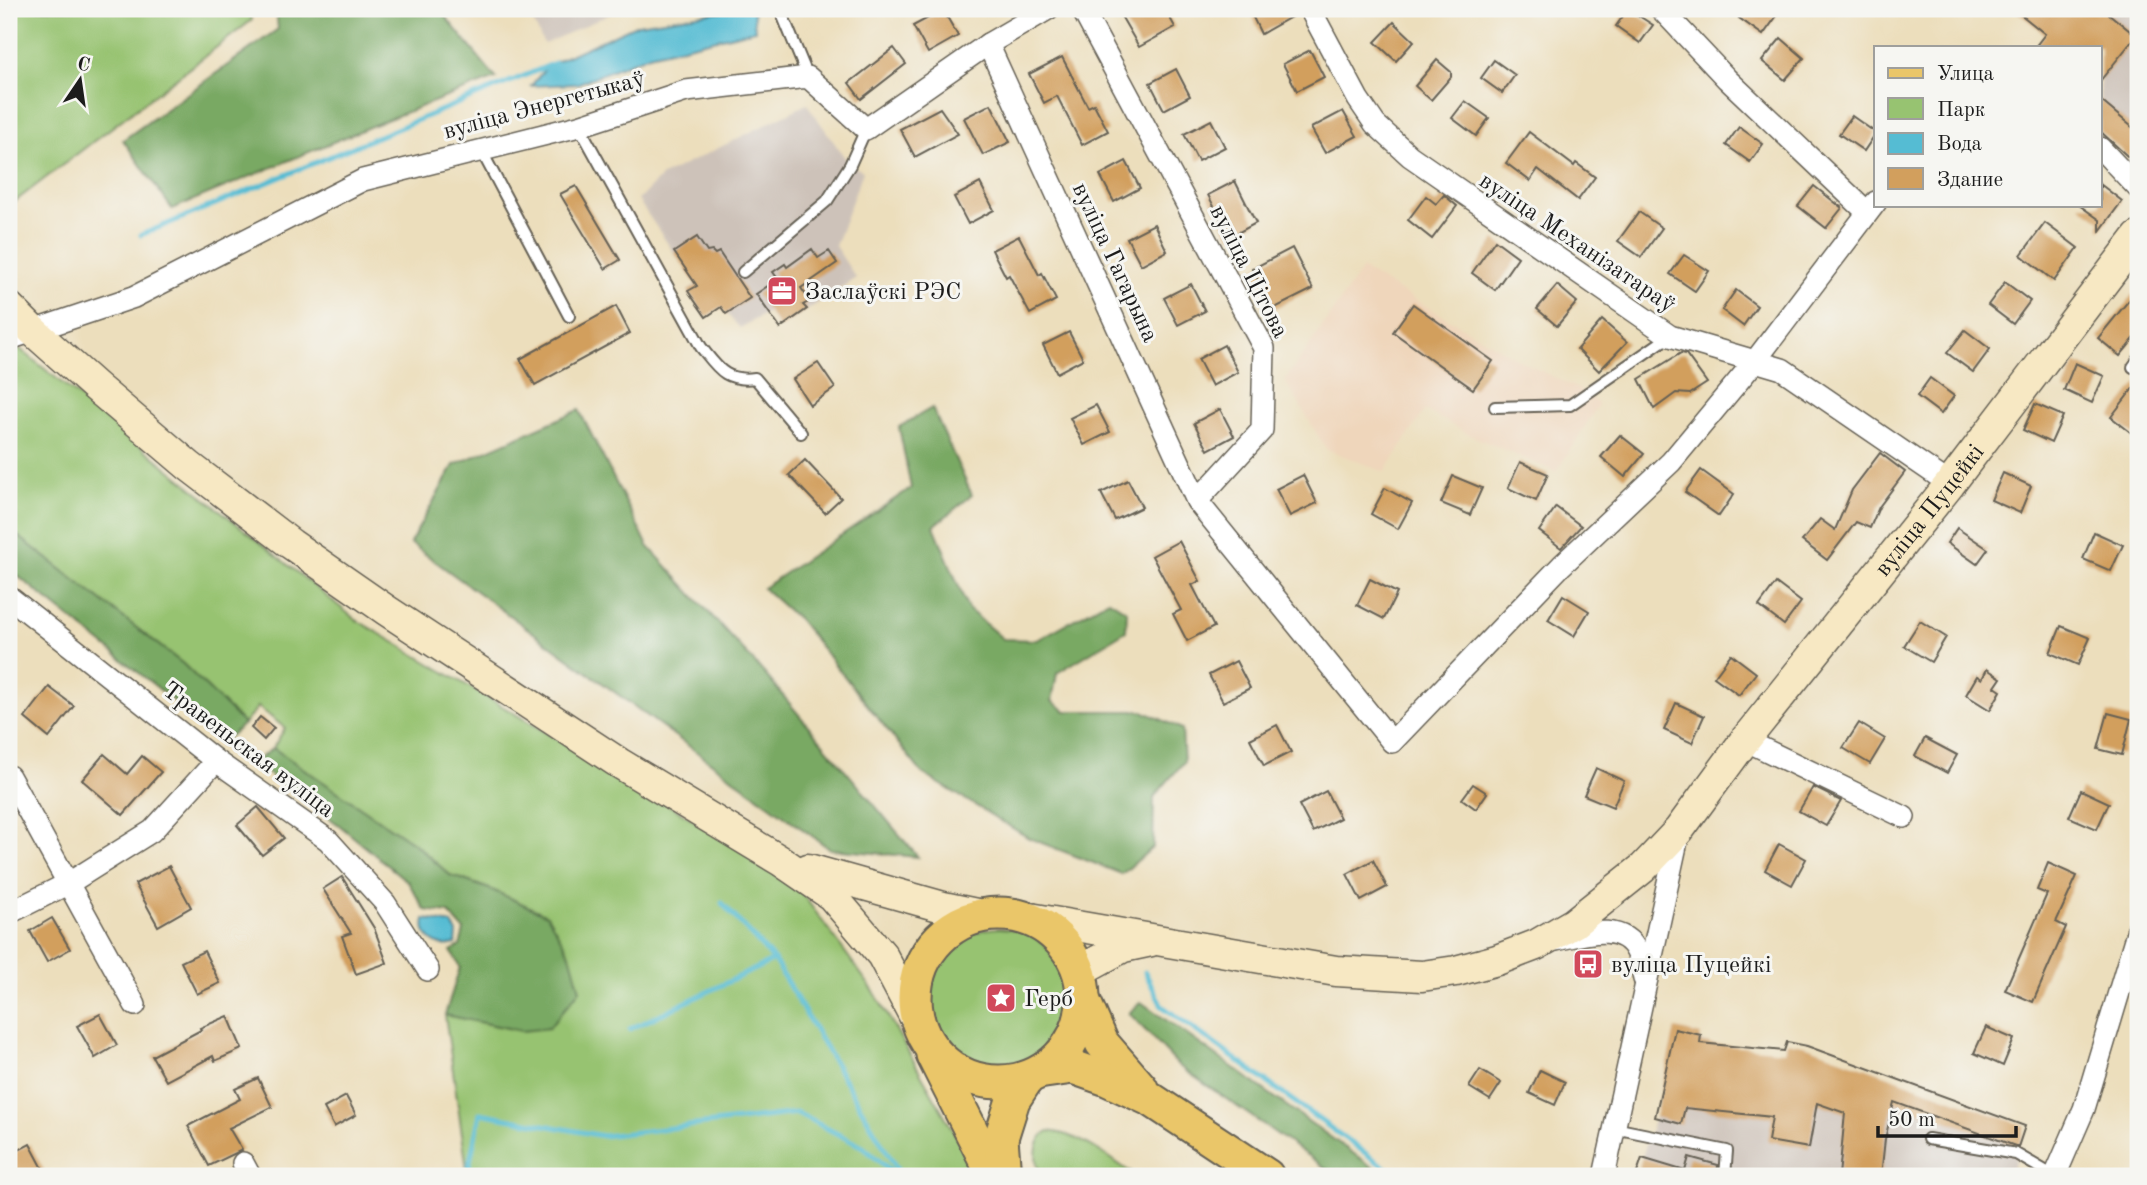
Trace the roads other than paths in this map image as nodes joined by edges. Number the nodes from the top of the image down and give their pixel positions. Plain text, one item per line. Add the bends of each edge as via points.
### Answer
1 (780, 9) edge
2 (1048, 9) edge
3 (1082, 9) edge
4 (1310, 9) edge
5 (1661, 9) edge
6 (988, 44) junction
7 (808, 78) junction
8 (579, 126) junction
9 (866, 129) junction
10 (481, 150) junction
11 (2102, 150) edge
12 (2138, 188) edge
13 (1871, 207) edge
14 (2136, 244) edge
15 (743, 272) dead end
16 (9, 307) edge
17 (569, 316) dead end
18 (20, 335) edge
19 (1670, 336) junction
20 (1755, 361) junction
21 (1495, 407) dead end
22 (801, 433) dead end
23 (1950, 484) junction
24 (1197, 501) junction
25 (9, 597) edge
26 (1745, 740) junction
27 (216, 761) junction
28 (9, 776) edge
29 (1904, 817) dead end
30 (1679, 830) junction
31 (781, 861) junction
32 (69, 883) junction
33 (9, 913) edge
34 (981, 915) junction
35 (1030, 918) junction
36 (2138, 929) edge
37 (1161, 939) junction
38 (1536, 945) junction
39 (428, 971) dead end
40 (1645, 981) junction
41 (1081, 983) junction
42 (135, 1005) dead end
43 (922, 1031) junction
44 (1036, 1076) junction
45 (1152, 1100) junction
46 (1614, 1128) junction
47 (1928, 1139) dead end
48 (994, 1176) edge
49 (1004, 1176) edge
50 (1267, 1176) edge
51 (1604, 1176) edge
52 (1725, 1176) edge
53 (2054, 1176) edge

1 - 7 lane
2 - 6 street
3 - 24 street, вуліца Цітова via 1264,348 1262,430
4 - 19 street, вуліца Механізатараў via 1357,99 1375,124 1410,156
5 - 13 street via 1727,79
6 - 9 street
6 - 24 street, вуліца Гагарына
7 - 8 street, вуліца Энергетыкаў via 686,91
7 - 9 street
8 - 10 street, вуліца Энергетыкаў
8 - 22 lane via 701,347 720,371 738,380 755,378
9 - 15 lane via 827,201
10 - 17 lane
10 - 18 street, вуліца Энергетыкаў via 363,180 134,297
11 - 12 street
13 - 20 street
14 - 23 main road, вуліца Пуцейкі
16 - 18 main road
18 - 31 main road via 291,544 386,610 619,763
19 - 20 street, вуліца Механізатараў
19 - 21 lane via 1570,405
20 - 23 street, вуліца Механізатараў via 1782,369
20 - 24 street via 1671,462 1562,565 1392,742
23 - 26 main road, вуліца Пуцейкі
25 - 27 street, Травеньская вуліца
26 - 29 street
26 - 30 main road, вуліца Пуцейкі
27 - 32 street via 152,831
27 - 39 street, Травеньская вуліца via 328,840 385,903
28 - 32 street
30 - 38 main road, вуліца Пуцейкі via 1606,899
30 - 40 street
31 - 34 main road
31 - 43 main road via 832,896 882,956
32 - 33 street
32 - 42 street
34 - 35 main road
34 - 43 main road via 940,938 926,956 917,978 915,1002
35 - 37 main road, вуліца Пуцейкі
35 - 41 main road via 1052,930 1069,948
36 - 53 street via 2084,1109
37 - 38 main road, вуліца Пуцейкі via 1336,971 1408,975 1456,971
37 - 41 main road, вуліца Пуцейкі via 1123,947
38 - 40 street via 1590,932 1618,934 1637,951
40 - 46 street
41 - 44 main road via 1072,1039 1062,1058
41 - 45 main road via 1102,1043
43 - 44 main road via 938,1057 968,1077 1003,1084
43 - 48 main road
44 - 45 main road via 1073,1067
44 - 49 main road via 1013,1100 1001,1138
45 - 50 main road
46 - 51 street
46 - 52 lane via 1727,1151
47 - 53 lane via 2016,1154

